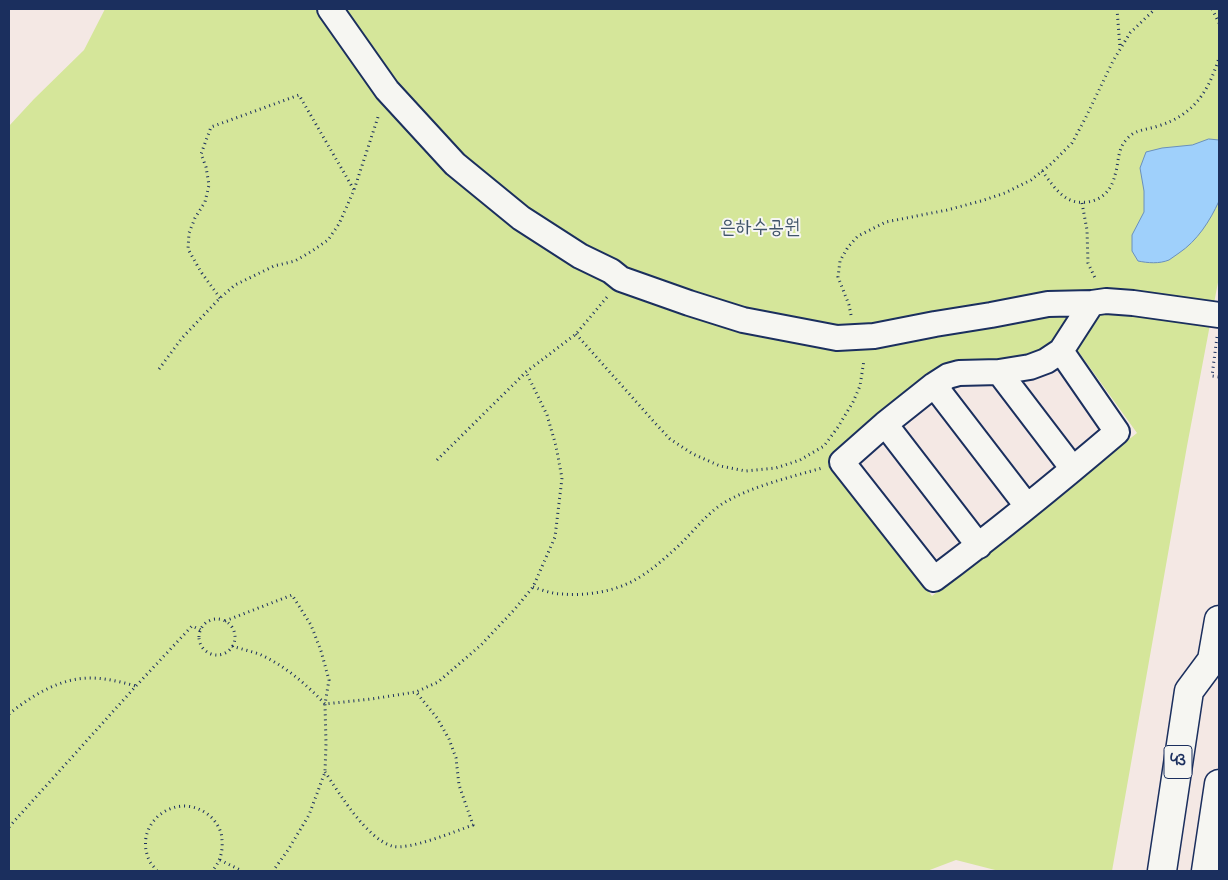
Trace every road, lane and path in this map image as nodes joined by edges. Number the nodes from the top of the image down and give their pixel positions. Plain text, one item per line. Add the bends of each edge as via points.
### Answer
1 (330, 9) edge
2 (1117, 9) edge
3 (1155, 9) edge
4 (1212, 9) edge
5 (1219, 23) edge
6 (1120, 49) junction
7 (1219, 58) edge
8 (387, 90) junction
9 (1042, 171) junction
10 (354, 190) junction
11 (1082, 203) junction
12 (622, 279) junction
13 (220, 298) junction
14 (1099, 302) junction
15 (1219, 322) edge
16 (576, 334) junction
17 (871, 336) junction
18 (1061, 351) junction
19 (159, 369) dead end
20 (526, 372) junction
21 (999, 372) junction
22 (1219, 377) edge
23 (934, 385) junction
24 (885, 424) junction
25 (437, 460) dead end
26 (842, 462) junction
27 (1074, 469) junction
28 (1027, 506) junction
29 (979, 546) junction
30 (533, 587) junction
31 (1219, 620) edge
32 (225, 621) junction
33 (201, 630) junction
34 (232, 646) junction
35 (1216, 667) edge
36 (136, 686) junction
37 (416, 692) junction
38 (325, 704) junction
39 (9, 714) edge
40 (325, 772) junction
41 (1219, 784) edge
42 (9, 827) edge
43 (220, 860) junction
44 (157, 871) edge
45 (212, 871) edge
46 (242, 871) edge
47 (273, 871) edge
48 (1162, 871) edge
49 (1206, 871) edge

1 - 8 street
2 - 6 path
3 - 6 path via 1130,33
4 - 5 path
6 - 9 path via 1072,143
7 - 11 path via 1213,78 1197,102 1181,116 1141,130 1127,139 1119,153 1116,174 1108,190 1096,200
8 - 10 path
8 - 12 street via 455,164 521,218
9 - 11 path via 1068,199
9 - 17 path via 1005,192 947,210 886,222 858,236 840,261 838,277 849,305 852,324
10 - 13 path via 328,240 295,261 274,266 235,285
10 - 13 path via 299,95 211,127 201,154 209,185 205,202 189,233 188,249
11 - 14 path via 1088,263
12 - 16 path
12 - 17 street via 743,320 837,338
13 - 19 path via 182,338
14 - 15 street via 1133,302
14 - 17 street via 1048,304
14 - 18 street
15 - 22 path via 1212,376
16 - 17 path via 670,439 720,466 746,471 776,468 800,460 824,446 860,386 862,362
16 - 20 path
18 - 21 street via 1030,368
18 - 27 street via 1117,432
20 - 25 path
20 - 30 path via 547,415 562,478 554,537
21 - 23 street via 959,373
21 - 27 street
23 - 24 street
23 - 28 street
24 - 26 street
24 - 29 street
26 - 29 street via 934,579
26 - 30 path via 766,485 722,505 654,567 632,581 586,594 561,594
27 - 28 street
28 - 29 street
30 - 37 path via 481,645 438,682
31 - 35 highway, 43
32 - 33 path via 208,621
32 - 34 path via 234,629
32 - 38 path via 292,595 311,625 321,651 328,680
33 - 34 path via 203,647 212,654 224,653
33 - 36 path via 192,626
34 - 38 path via 259,654 282,667
35 - 48 highway, 43 via 1189,691
36 - 39 path via 89,678 66,682 24,701
36 - 42 path
37 - 38 path
37 - 40 path via 449,739 473,826 407,846 392,846 377,838 358,818
38 - 40 path
40 - 47 path via 309,815
41 - 49 highway, 43
43 - 44 path via 222,835 216,823 196,808 170,808 159,815 146,837 146,850
43 - 45 path
43 - 46 path

